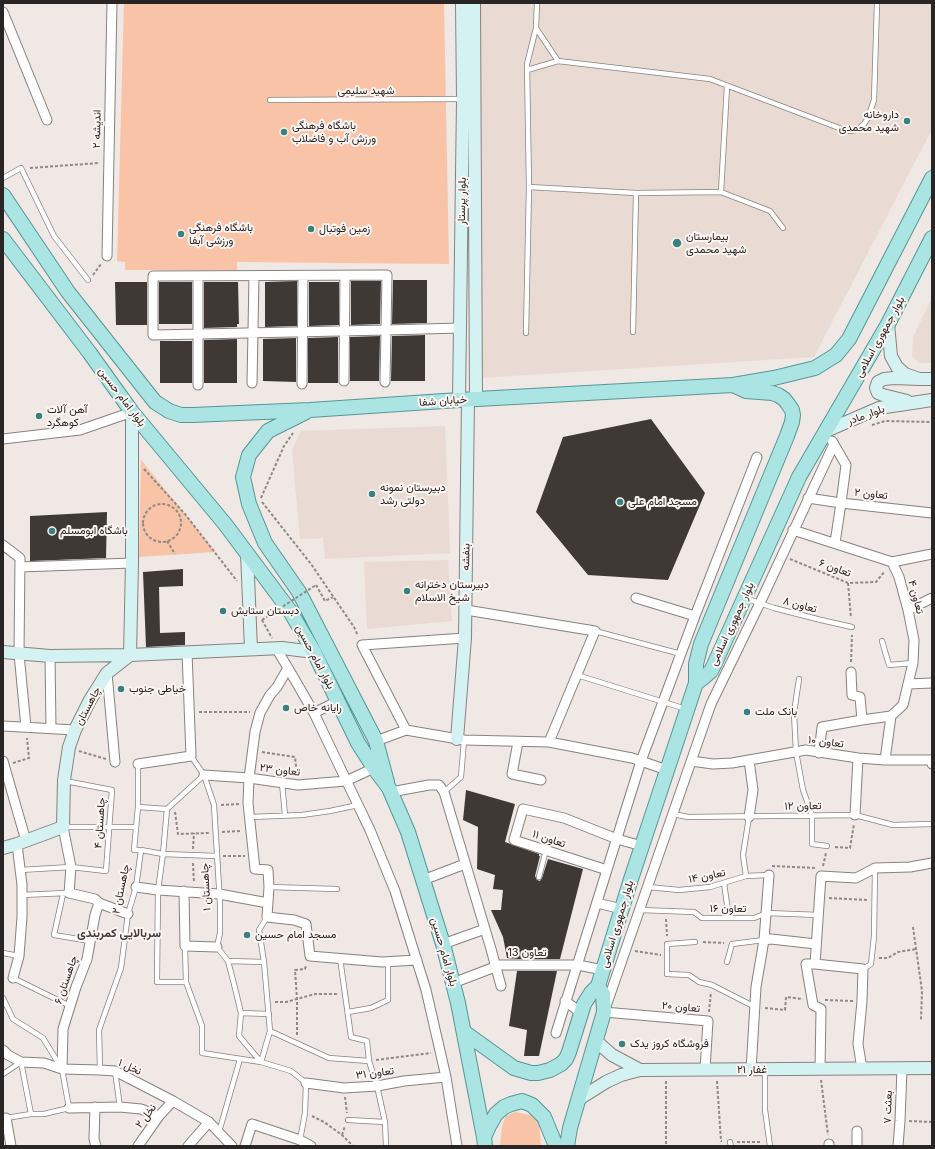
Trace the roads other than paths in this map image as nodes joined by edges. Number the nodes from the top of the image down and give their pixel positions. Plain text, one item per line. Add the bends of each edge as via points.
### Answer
1 (112, 3) edge
2 (462, 3) edge
3 (474, 3) edge
4 (537, 3) edge
5 (877, 3) edge
6 (3, 12) edge
7 (536, 28) junction
8 (558, 62) junction
9 (528, 70) junction
10 (727, 86) junction
11 (270, 100) dead end
12 (469, 100) junction
13 (47, 120) dead end
14 (3, 178) edge
15 (932, 178) edge
16 (528, 187) junction
17 (721, 192) junction
18 (636, 193) junction
19 (3, 195) edge
20 (783, 228) dead end
21 (932, 238) edge
22 (3, 239) edge
23 (107, 256) road end
24 (198, 276) junction
25 (254, 276) junction
26 (303, 276) junction
27 (345, 276) junction
28 (88, 280) road end
29 (888, 324) junction
30 (460, 328) junction
31 (386, 330) junction
32 (345, 331) junction
33 (303, 332) junction
34 (633, 332) dead end
35 (253, 333) junction
36 (526, 333) dead end
37 (198, 334) junction
38 (919, 379) junction
39 (932, 379) edge
40 (344, 381) dead end
41 (385, 382) dead end
42 (252, 383) dead end
43 (302, 384) dead end
44 (198, 385) dead end
45 (733, 385) junction
46 (468, 399) junction
47 (932, 400) edge
48 (155, 402) joint
49 (912, 403) junction
50 (310, 410) junction
51 (132, 412) junction
52 (826, 431) junction
53 (3, 439) edge
54 (834, 444) junction
55 (757, 457) dead end
56 (808, 498) junction
57 (841, 503) junction
58 (932, 513) edge
59 (793, 530) junction
60 (835, 543) junction
61 (3, 545) edge
62 (247, 553) junction
63 (932, 554) edge
64 (892, 562) junction
65 (132, 563) junction
66 (20, 567) junction
67 (744, 597) junction
68 (636, 598) dead end
69 (932, 598) edge
70 (760, 603) junction
71 (466, 610) junction
72 (908, 610) junction
73 (695, 616) junction
74 (852, 627) dead end
75 (595, 631) junction
76 (465, 638) junction
77 (686, 638) junction
78 (882, 640) dead end
79 (701, 644) junction
80 (276, 648) junction
81 (251, 649) junction
82 (3, 652) edge
83 (186, 652) junction
84 (314, 652) junction
85 (19, 654) junction
86 (681, 654) junction
87 (130, 655) junction
88 (50, 656) junction
89 (913, 663) junction
90 (288, 668) junction
91 (851, 672) dead end
92 (107, 673) junction
93 (577, 675) junction
94 (799, 679) dead end
95 (696, 682) junction
96 (908, 684) junction
97 (932, 684) edge
98 (338, 701) junction
99 (663, 702) junction
100 (687, 709) junction
101 (314, 713) junction
102 (891, 716) junction
103 (862, 720) junction
104 (3, 726) edge
105 (26, 726) junction
106 (51, 728) junction
107 (75, 730) junction
108 (406, 730) junction
109 (461, 739) junction
110 (376, 741) junction
111 (518, 742) junction
112 (549, 742) junction
113 (796, 752) junction
114 (819, 753) junction
115 (191, 756) junction
116 (858, 758) junction
117 (748, 760) junction
118 (884, 760) junction
119 (641, 761) junction
120 (691, 761) junction
121 (932, 761) edge
122 (115, 762) road end
123 (4, 764) edge
124 (138, 764) joint
125 (374, 768) junction
126 (667, 770) junction
127 (204, 775) junction
128 (249, 778) junction
129 (64, 780) junction
130 (541, 780) dead end
131 (346, 781) junction
132 (282, 782) junction
133 (390, 790) junction
134 (444, 792) junction
135 (358, 805) junction
136 (138, 807) junction
137 (167, 809) junction
138 (673, 814) junction
139 (285, 815) junction
140 (812, 815) junction
141 (855, 815) junction
142 (250, 817) junction
143 (749, 817) junction
144 (932, 824) edge
145 (62, 827) junction
146 (109, 827) junction
147 (136, 827) junction
148 (617, 839) junction
149 (21, 843) junction
150 (642, 846) junction
151 (827, 846) road end
152 (3, 848) edge
153 (141, 850) junction
154 (546, 850) junction
155 (163, 854) junction
156 (217, 856) junction
157 (932, 863) edge
158 (465, 864) junction
159 (71, 867) junction
160 (875, 868) junction
161 (20, 870) junction
162 (607, 870) junction
163 (769, 875) joint
164 (746, 876) junction
165 (539, 877) dead end
166 (423, 880) junction
167 (724, 883) junction
168 (136, 887) junction
169 (269, 887) junction
170 (648, 887) junction
171 (337, 889) dead end
172 (158, 890) junction
173 (184, 891) junction
174 (66, 893) junction
175 (219, 894) junction
176 (22, 895) junction
177 (99, 903) junction
178 (268, 903) junction
179 (597, 903) junction
180 (622, 909) junction
181 (640, 910) junction
182 (128, 914) junction
183 (767, 914) junction
184 (819, 915) junction
185 (267, 917) junction
186 (728, 918) junction
187 (485, 929) junction
188 (764, 940) junction
189 (90, 941) junction
190 (695, 942) road end
191 (444, 944) junction
192 (816, 944) junction
193 (185, 946) junction
194 (217, 947) junction
195 (3, 953) edge
196 (19, 956) junction
197 (340, 958) junction
198 (417, 960) junction
199 (228, 961) junction
200 (264, 962) junction
201 (388, 962) junction
202 (727, 962) dead end
203 (815, 964) junction
204 (578, 965) junction
205 (496, 967) junction
206 (862, 969) junction
207 (603, 970) junction
208 (13, 978) joint
209 (186, 982) junction
210 (453, 983) junction
211 (501, 986) dead end
212 (598, 986) junction
213 (3, 998) edge
214 (565, 1001) junction
215 (70, 1006) junction
216 (755, 1007) junction
217 (348, 1012) junction
218 (580, 1012) junction
219 (604, 1012) junction
220 (241, 1013) junction
221 (268, 1014) junction
222 (270, 1031) junction
223 (464, 1032) junction
224 (556, 1033) dead end
225 (596, 1041) junction
226 (3, 1050) edge
227 (240, 1059) junction
228 (369, 1061) junction
229 (21, 1062) junction
230 (261, 1062) junction
231 (62, 1068) junction
232 (932, 1068) edge
233 (820, 1069) junction
234 (862, 1069) junction
235 (902, 1069) junction
236 (100, 1070) junction
237 (640, 1070) junction
238 (710, 1070) junction
239 (751, 1070) junction
240 (765, 1070) junction
241 (115, 1071) junction
242 (3, 1074) edge
243 (446, 1077) junction
244 (306, 1083) junction
245 (377, 1086) junction
246 (579, 1099) junction
247 (173, 1101) junction
248 (95, 1107) junction
249 (120, 1107) junction
250 (69, 1108) junction
251 (31, 1114) junction
252 (159, 1116) junction
253 (6, 1118) joint
254 (348, 1120) dead end
255 (209, 1122) junction
256 (385, 1122) junction
257 (857, 1131) dead end
258 (219, 1132) junction
259 (300, 1140) junction
260 (484, 1141) edge
261 (770, 1144) edge
262 (12, 1146) edge
263 (96, 1146) edge
264 (138, 1146) edge
265 (188, 1146) edge
266 (232, 1146) edge
267 (245, 1146) edge
268 (311, 1146) edge
269 (386, 1146) edge
270 (457, 1146) edge
271 (556, 1146) edge
272 (567, 1146) edge
273 (856, 1146) edge
274 (898, 1146) edge

1 - 23 street, اندیشه ۲
2 - 12 street, بلوار پرستار
3 - 12 street, بلوار پرستار
4 - 7 lane
5 - 10 lane via 874,100 868,118 857,130 848,131
6 - 13 street
7 - 8 lane
7 - 9 lane via 527,64
8 - 9 lane
8 - 10 lane via 710,79
9 - 16 lane
10 - 17 lane
11 - 12 lane, شهید سلیمی
12 - 30 street, بلوار پرستار
12 - 46 street, بلوار پرستار
14 - 28 lane via 21,168 54,236
15 - 45 main road via 849,339 836,355 815,368
16 - 18 lane
16 - 36 lane
17 - 18 lane
17 - 20 lane via 770,211
18 - 34 lane
19 - 48 main road, بلوار امام حسین via 68,292
21 - 29 main road, بلوار جمهوری اسلامی
22 - 51 main road, بلوار امام حسین
24 - 25 street
24 - 37 street
24 - 37 street via 153,276 153,335
25 - 26 street
25 - 35 street
26 - 27 street
26 - 33 street
27 - 31 street via 387,275
27 - 32 street
29 - 38 street via 891,356 897,367 905,374
29 - 52 main road, بلوار جمهوری اسلامی
30 - 31 street
30 - 46 street, بلوار پرستار
31 - 32 street
31 - 41 street
32 - 33 street
32 - 40 street
33 - 35 street
33 - 43 street
35 - 37 street
35 - 42 street
37 - 44 street
38 - 39 street
38 - 49 street via 884,379 878,382 876,388 883,395
45 - 46 main road, خیابان شفا
45 - 79 main road via 746,390 778,395 788,404 793,415 787,436
46 - 50 main road, خیابان شفا
46 - 71 street, بنفشه
47 - 49 street, بلوار مادر
48 - 50 main road, خیابان شفا via 181,415
49 - 52 street, بلوار مادر via 879,408
50 - 110 main road via 268,431 249,455 243,477 249,504 265,543 299,592
51 - 53 street via 80,430
51 - 62 main road, بلوار امام حسین
51 - 65 street
52 - 54 street
52 - 67 main road, بلوار جمهوری اسلامی via 799,476
54 - 56 street
54 - 57 street via 846,465
55 - 73 street
56 - 57 street, تعاون ۲
56 - 59 street
57 - 58 street, تعاون ۲
57 - 60 street
59 - 60 street
59 - 70 street
60 - 64 street
61 - 66 street via 20,558
62 - 81 street
62 - 84 main road, بلوار امام حسین via 290,611
63 - 64 street
64 - 72 street, تعاون ۴
65 - 66 street
65 - 87 street
66 - 85 street
67 - 70 lane, تعاون ۸
67 - 95 main road, بلوار جمهوری اسلامی via 714,665
68 - 73 street
69 - 72 street
70 - 74 lane, تعاون ۸
70 - 120 street via 711,704
71 - 75 street
71 - 76 street, بنفشه
72 - 89 street, تعاون ۴ via 914,640
73 - 77 street
75 - 86 lane
75 - 93 street
76 - 108 street via 362,645
76 - 109 street, بنفشه
77 - 79 street
77 - 86 street
78 - 89 lane via 889,665
79 - 95 main road via 696,664
80 - 81 street
80 - 84 street
80 - 90 street
81 - 83 street
82 - 85 street
83 - 87 street
83 - 115 street
84 - 98 main road, بلوار امام حسین
85 - 88 street
85 - 105 street
86 - 99 street
87 - 88 street
87 - 92 street, چاهستان
88 - 106 street
89 - 96 street, تعاون ۴
90 - 101 street
90 - 128 street via 260,713
91 - 103 street via 852,695 860,697
92 - 107 street, چاهستان
92 - 122 street
93 - 99 lane
93 - 112 street
94 - 113 lane via 794,713
95 - 100 main road, بلوار جمهوری اسلامی
96 - 97 street
96 - 102 street, تعاون ۴ via 902,705
98 - 101 street
98 - 125 main road, بلوار امام حسین via 358,743
99 - 100 lane
99 - 119 street
100 - 126 main road, بلوار جمهوری اسلامی
101 - 131 street
102 - 103 street
102 - 118 street, تعاون ۴
103 - 114 street via 822,727
104 - 105 street
105 - 106 street
106 - 107 street
107 - 129 street, چاهستان via 69,747
108 - 109 street
108 - 110 street
109 - 111 street
109 - 134 lane via 460,777
110 - 133 main road
111 - 112 street
111 - 130 street via 512,774
112 - 119 street
113 - 114 street, تعاون ۱۰ via 806,750
113 - 117 street, تعاون ۱۰
113 - 140 lane via 803,790
114 - 116 street, تعاون ۱۰
115 - 124 street
115 - 127 lane, چاهستان ۱
116 - 118 street, تعاون ۱۰
116 - 141 street
117 - 120 street, تعاون ۱۰ via 713,764
117 - 143 street via 753,790
118 - 121 street, تعاون ۱۰
119 - 126 street
119 - 148 street
120 - 138 street
123 - 149 street
124 - 136 lane, چاهستان ۲
125 - 131 street, تعاون ۲۳
125 - 133 main road, بلوار امام حسین
126 - 150 main road, بلوار جمهوری اسلامی
127 - 128 street, تعاون ۲۳
127 - 137 lane
127 - 156 lane, چاهستان ۱ via 214,805
128 - 132 street, تعاون ۲۳
128 - 142 street
129 - 145 street, چاهستان
129 - 146 lane, چاهستان ۴ via 112,790
131 - 132 street, تعاون ۲۳ via 298,785
131 - 135 street
132 - 139 lane
133 - 134 street via 440,785
133 - 166 main road, بلوار امام حسین via 408,832
134 - 158 street
135 - 139 lane via 302,815
135 - 198 street via 395,891
136 - 137 lane
136 - 147 lane, چاهستان ۲
137 - 155 lane
138 - 143 lane, تعاون ۱۲ via 688,817
138 - 170 street
139 - 142 lane
140 - 141 lane, تعاون ۱۲
140 - 143 lane, تعاون ۱۲
140 - 151 lane via 812,844
141 - 144 lane, تعاون ۱۲ via 892,825
142 - 169 street via 256,869 268,870
143 - 164 lane via 743,855
145 - 146 lane
145 - 149 street
145 - 159 street
146 - 147 lane
146 - 159 lane, چاهستان ۴ via 106,871
147 - 153 lane, چاهستان ۲ via 134,850
148 - 150 street
148 - 154 street, تعاون ۱۱ via 564,818 523,809 514,840
148 - 162 street
149 - 152 street
149 - 161 street
150 - 180 main road, بلوار جمهوری اسلامی
153 - 155 lane
153 - 168 lane, چاهستان ۲
154 - 162 street, تعاون ۱۱
154 - 165 lane
155 - 156 lane
155 - 172 lane
156 - 175 lane, چاهستان ۱
157 - 160 street via 910,867
158 - 166 street
158 - 187 street
159 - 161 lane
159 - 174 street
160 - 184 street via 856,878 821,876
160 - 206 lane via 874,936 870,964
161 - 176 street
162 - 179 street
163 - 164 lane, تعاون ۱۴
163 - 183 street
164 - 167 lane, تعاون ۱۴
166 - 191 main road, بلوار امام حسین
167 - 170 lane, تعاون ۱۴ via 679,890
167 - 186 lane
168 - 172 street
168 - 182 lane, چاهستان ۲
169 - 171 lane
169 - 178 street
170 - 181 street
172 - 173 street
172 - 209 lane via 158,982
173 - 175 street
173 - 193 street
174 - 176 lane
174 - 177 street via 95,899
174 - 189 lane via 54,935
175 - 178 street
175 - 194 lane, چاهستان ۱ via 220,933
176 - 196 street
177 - 182 street
177 - 189 street, چاهستان ۶
178 - 185 street
179 - 180 street
179 - 204 street
180 - 207 main road, بلوار جمهوری اسلامی
181 - 186 lane, تعاون ۱۶ via 694,912 702,918
181 - 219 street
182 - 236 lane, چاهستان ۲ via 121,968 98,1030
183 - 184 lane, تعاون ۱۶
183 - 186 lane, تعاون ۱۶ via 754,918
183 - 188 street
184 - 192 street
185 - 197 street via 306,924 310,956
185 - 200 lane via 259,930
187 - 191 street
187 - 205 street
188 - 192 street
188 - 202 lane via 732,944
188 - 216 street
189 - 215 street, چاهستان ۶ via 87,959
190 - 216 lane via 667,944 668,974 689,975
191 - 210 main road, بلوار امام حسین
192 - 203 street
193 - 194 street
193 - 209 lane
194 - 199 lane
195 - 196 lane
196 - 208 street
197 - 201 street
197 - 217 lane
198 - 201 street
198 - 243 street
199 - 200 lane
199 - 220 lane
200 - 221 lane
201 - 217 lane via 388,1000 371,1008
203 - 206 street
203 - 233 street via 806,964 813,1005 821,1009
204 - 205 street, تعاون 13
204 - 207 street, تعاون 13
204 - 214 street
205 - 210 street, تعاون 13
205 - 211 street
206 - 234 street via 858,1044
207 - 212 main road, بلوار جمهوری اسلامی
208 - 215 lane
209 - 227 lane via 202,1026 202,1053
210 - 223 main road, بلوار امام حسین
212 - 218 main road via 591,992
212 - 219 main road via 603,994
213 - 231 lane via 13,1019 43,1038
214 - 218 street
214 - 224 street
215 - 231 street, چاهستان ۶ via 63,1029
216 - 239 street
217 - 228 lane via 351,1036 367,1041
218 - 223 main road via 566,1059 555,1068 538,1073 514,1068
219 - 225 main road
219 - 238 street, تعاون ۲۰ via 708,1021
220 - 221 lane
220 - 230 lane via 239,1036
221 - 222 lane
222 - 228 lane via 329,1058
222 - 230 lane
223 - 260 main road, بلوار امام حسین
225 - 237 street via 612,1055
225 - 246 main road
226 - 229 street
227 - 230 lane
227 - 258 lane
228 - 245 lane
229 - 231 street, نخل ۱ via 44,1063
229 - 242 lane
229 - 251 lane
230 - 244 lane via 291,1071
231 - 236 street, نخل ۱
231 - 250 lane
232 - 235 street, غفار ۲۱
233 - 234 street, غفار ۲۱
233 - 240 street, غفار ۲۱
234 - 235 street, غفار ۲۱
235 - 274 street, بعثت ۷
236 - 241 street, نخل ۱
237 - 238 street, غفار ۲۱
237 - 246 street, غفار ۲۱ via 606,1082
238 - 239 street, غفار ۲۱
239 - 240 street, غفار ۲۱
240 - 261 lane via 765,1110
241 - 247 street, نخل ۱
241 - 249 lane
243 - 245 street, تعاون ۳۱
243 - 270 street
244 - 245 street, تعاون ۳۱ via 344,1088
244 - 259 lane via 306,1113
245 - 256 lane
246 - 272 main road
247 - 252 street, نخل ۲
247 - 255 street, نخل ۱
248 - 249 street
248 - 250 street
248 - 263 street
249 - 252 street via 141,1109
250 - 251 lane via 44,1114
251 - 253 lane
252 - 264 street, نخل ۲
253 - 262 street
254 - 256 lane
255 - 258 street, نخل ۱
255 - 265 street
256 - 269 lane
257 - 273 street
258 - 266 street, نخل ۱
259 - 267 street via 252,1124
259 - 268 street
260 - 271 main road via 488,1126 496,1114 504,1107 522,1101 532,1105 544,1117

